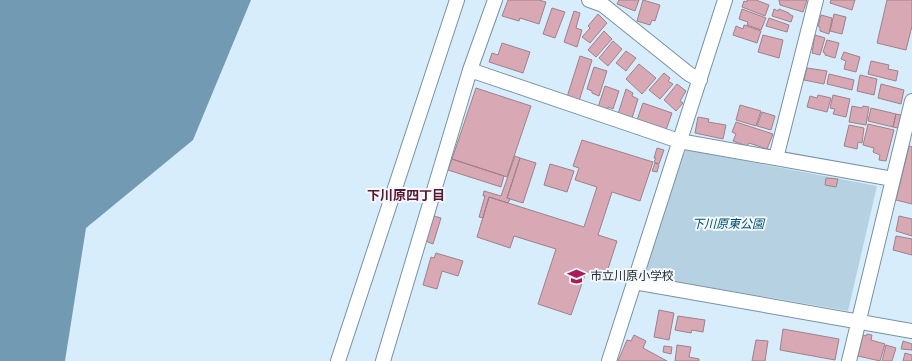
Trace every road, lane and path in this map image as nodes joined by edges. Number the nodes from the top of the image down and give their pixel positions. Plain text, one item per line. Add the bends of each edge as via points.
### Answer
1 (457, 0) edge
2 (495, 0) edge
3 (589, 0) edge
4 (725, 0) edge
5 (816, 0) edge
6 (604, 2) edge
7 (470, 70) junction
8 (700, 80) junction
9 (912, 101) edge
10 (679, 141) junction
11 (776, 158) junction
12 (893, 179) junction
13 (634, 282) junction
14 (858, 322) junction
15 (912, 331) edge
16 (338, 361) edge
17 (383, 361) edge
18 (609, 361) edge
19 (848, 361) edge

1 - 16 street
2 - 7 street
3 - 6 street
4 - 8 street
5 - 11 street
6 - 8 street via 689,74
7 - 10 street
7 - 17 street
8 - 10 street
9 - 12 street
10 - 11 street
10 - 13 street
11 - 12 street
12 - 14 street
13 - 14 street
13 - 18 street
14 - 15 street
14 - 19 street

